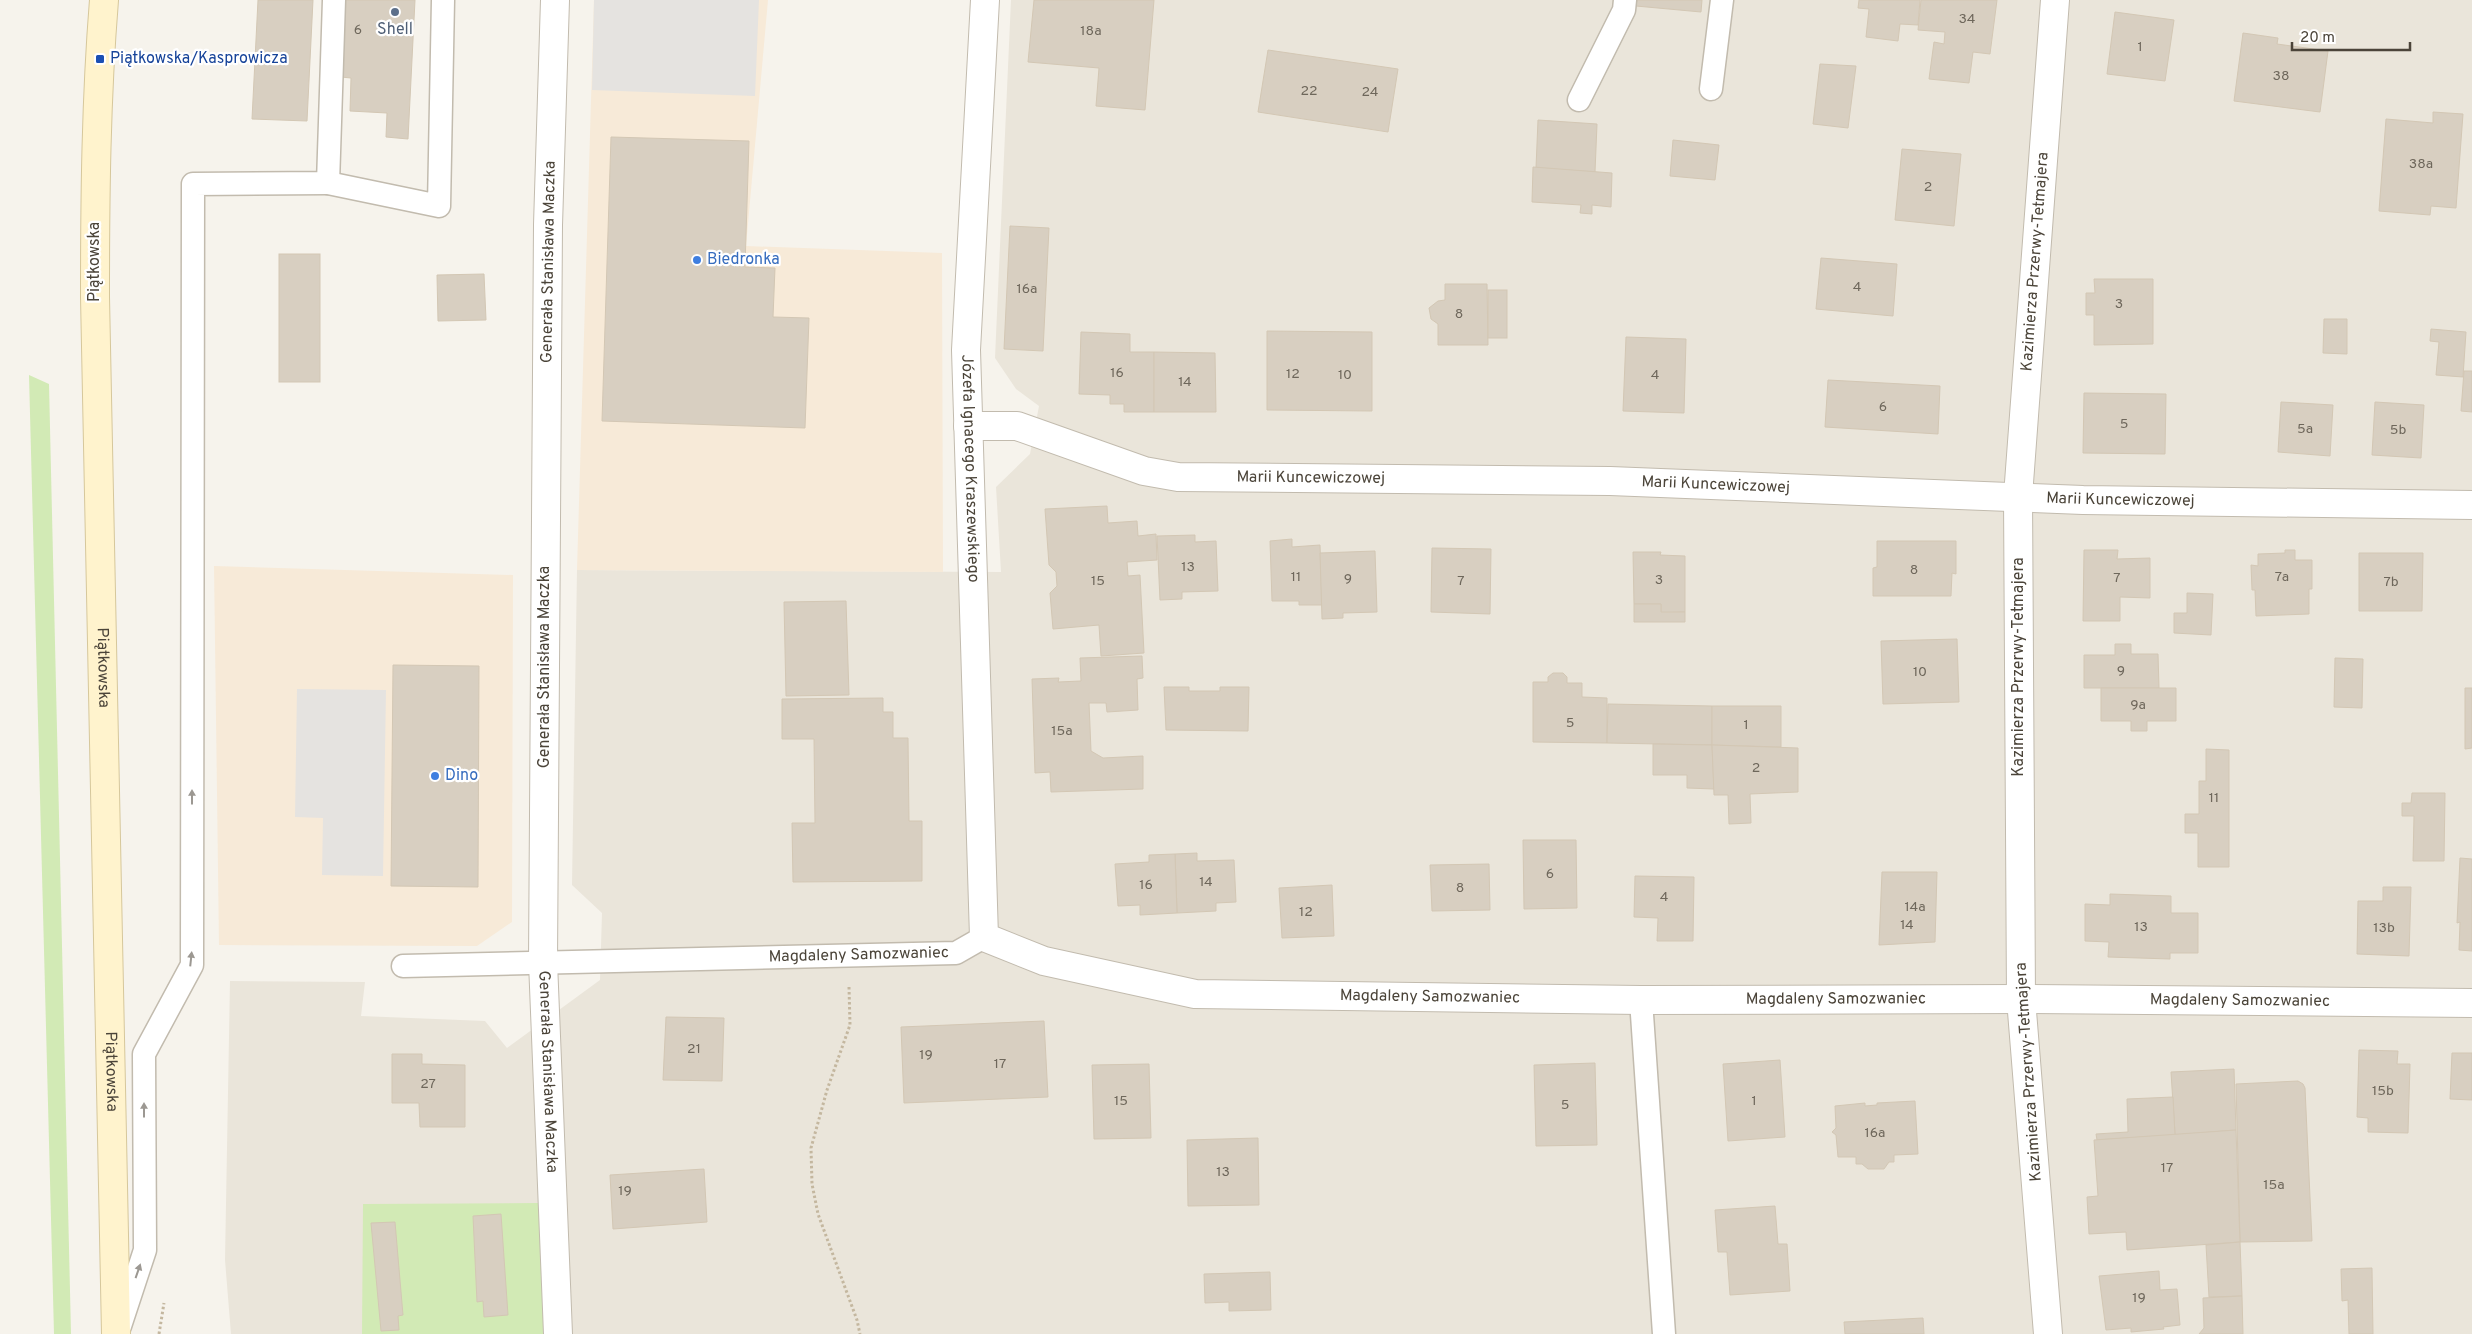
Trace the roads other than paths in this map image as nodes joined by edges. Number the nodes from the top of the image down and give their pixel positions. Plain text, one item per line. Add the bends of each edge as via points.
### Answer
1 (104, 0) edge
2 (334, 0) edge
3 (443, 0) edge
4 (555, 0) edge
5 (985, 0) edge
6 (1625, 0) edge
7 (1722, 0) edge
8 (2055, 0) edge
9 (1712, 88) dead end
10 (1579, 100) dead end
11 (328, 183) junction
12 (968, 426) junction
13 (2018, 496) junction
14 (2472, 505) edge
15 (984, 937) junction
16 (543, 962) junction
17 (402, 966) dead end
18 (2021, 999) junction
19 (1641, 1000) junction
20 (2472, 1004) edge
21 (116, 1334) edge
22 (558, 1334) edge
23 (1664, 1334) edge
24 (2048, 1334) edge

1 - 21 main road, Piątkowska via 95,186 95,296
2 - 11 lane
3 - 11 lane via 438,206
4 - 16 street, Generała Stanisława Maczka via 548,225
5 - 12 street, Józefa Ignacego Kraszewskiego via 966,350
6 - 10 lane via 1624,10
7 - 9 lane
8 - 13 street, Kazimierza Przerwy-Tetmajera
21 -> 11 lane via 145,1250 144,1054 192,964 193,184
12 - 13 street, Marii Kuncewiczowej via 1017,426 1144,471 1178,477 1610,481
12 - 15 street, Józefa Ignacego Kraszewskiego
13 - 14 street, Marii Kuncewiczowej via 2083,500
13 - 18 street, Kazimierza Przerwy-Tetmajera
15 - 16 lane, Magdaleny Samozwaniec via 956,953
15 - 19 street, Magdaleny Samozwaniec via 1044,960 1195,994
16 - 17 lane, Magdaleny Samozwaniec
16 - 22 street, Generała Stanisława Maczka
18 - 19 street, Magdaleny Samozwaniec
18 - 20 street, Magdaleny Samozwaniec
18 - 24 street, Kazimierza Przerwy-Tetmajera
19 - 23 lane

